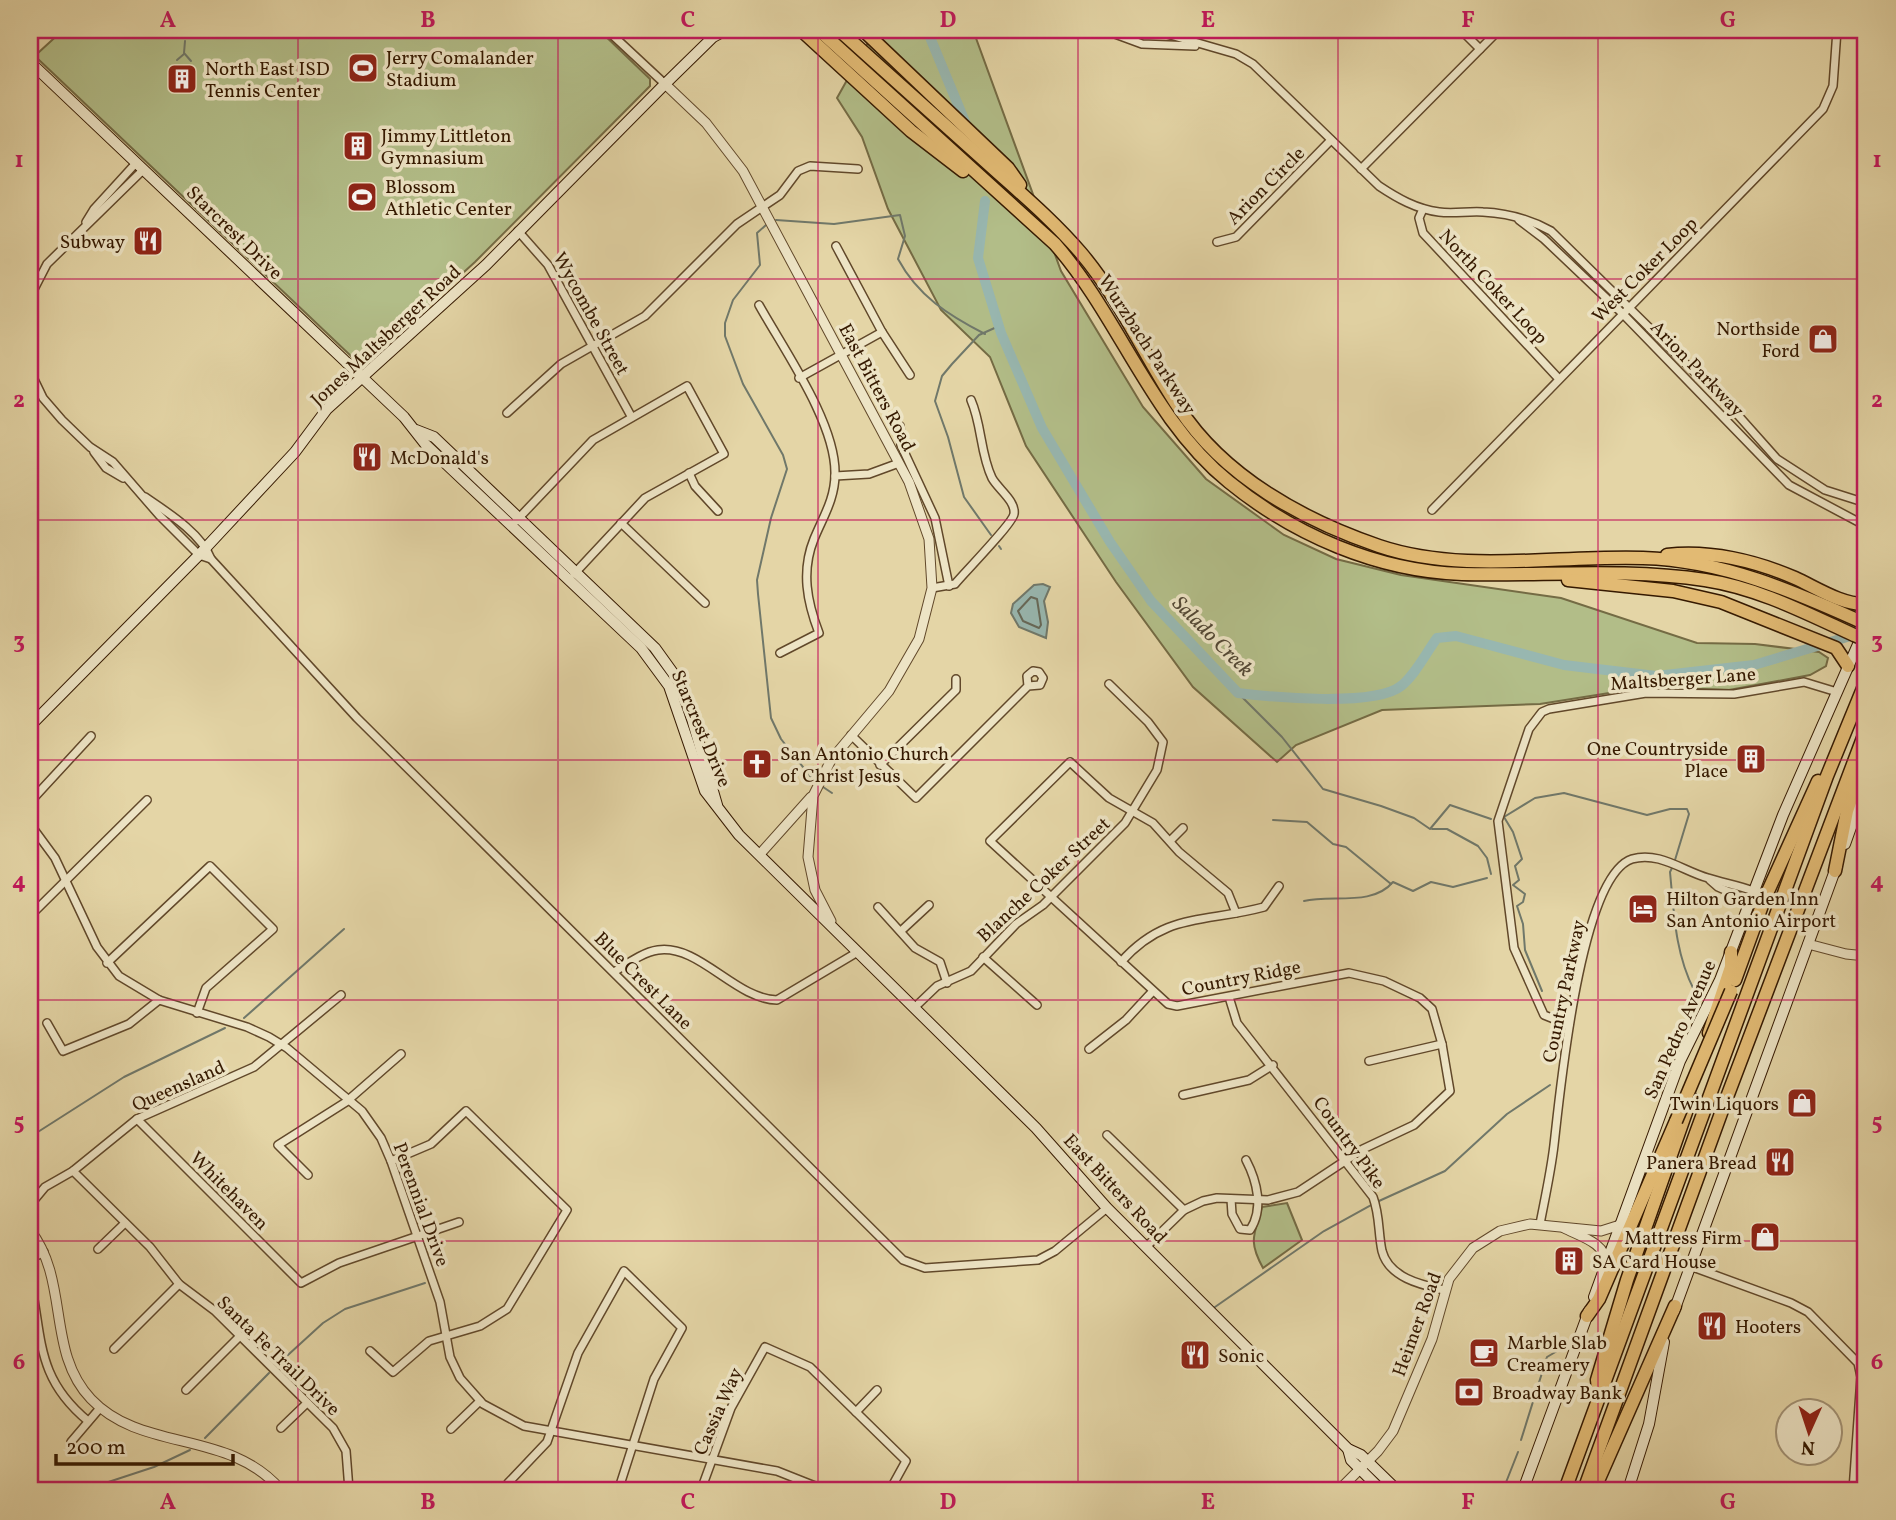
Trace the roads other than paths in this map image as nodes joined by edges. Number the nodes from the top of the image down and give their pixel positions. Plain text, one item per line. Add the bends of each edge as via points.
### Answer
1 (607, 30) edge
2 (726, 30) edge
3 (801, 30) edge
4 (819, 30) edge
5 (838, 30) edge
6 (863, 30) edge
7 (1104, 30) edge
8 (1153, 30) edge
9 (1461, 30) edge
10 (1499, 30) edge
11 (1837, 30) edge
12 (714, 33) edge
13 (1207, 45) junction
14 (1480, 49) junction
15 (30, 62) edge
16 (664, 84) junction
17 (1331, 140) junction
18 (140, 167) junction
19 (858, 169) dead end
20 (1361, 169) junction
21 (1034, 206) junction
22 (763, 207) junction
23 (1014, 208) junction
24 (1423, 209) junction
25 (1516, 218) junction
26 (518, 231) junction
27 (1217, 242) dead end
28 (836, 246) dead end
29 (30, 297) edge
30 (759, 305) dead end
31 (1629, 306) junction
32 (1622, 313) junction
33 (882, 332) junction
34 (593, 346) junction
35 (841, 355) junction
36 (30, 371) edge
37 (909, 375) dead end
38 (362, 377) junction
39 (799, 378) junction
40 (1559, 379) junction
41 (971, 400) dead end
42 (1723, 401) junction
43 (1716, 407) junction
44 (508, 413) dead end
45 (631, 416) junction
46 (900, 426) dead end
47 (899, 463) junction
48 (689, 473) junction
49 (835, 476) junction
50 (1825, 490) junction
51 (1866, 503) edge
52 (1819, 504) junction
53 (1432, 510) dead end
54 (718, 511) dead end
55 (515, 522) junction
56 (621, 523) junction
57 (1866, 526) edge
58 (203, 551) junction
59 (1643, 558) junction
60 (576, 571) junction
61 (1583, 577) junction
62 (568, 580) junction
63 (949, 586) junction
64 (932, 588) junction
65 (705, 603) dead end
66 (1866, 604) edge
67 (1866, 625) edge
68 (1866, 640) edge
69 (780, 653) dead end
70 (1848, 666) junction
71 (956, 679) dead end
72 (671, 680) junction
73 (1866, 681) edge
74 (1109, 684) dead end
75 (1028, 686) dead end
76 (1837, 692) junction
77 (30, 726) edge
78 (1866, 730) edge
79 (850, 735) junction
80 (91, 736) dead end
81 (1835, 754) junction
82 (1866, 755) edge
83 (880, 765) junction
84 (1866, 785) edge
85 (813, 796) junction
86 (148, 800) dead end
87 (30, 802) edge
88 (1134, 812) junction
89 (30, 824) edge
90 (1183, 828) dead end
91 (1170, 841) junction
92 (760, 854) junction
93 (1835, 871) junction
94 (65, 880) junction
95 (1279, 886) dead end
96 (1752, 896) junction
97 (1050, 897) junction
98 (929, 905) dead end
99 (878, 907) dead end
100 (1236, 913) junction
101 (30, 916) edge
102 (902, 930) junction
103 (1808, 944) junction
104 (1731, 952) junction
105 (856, 953) junction
106 (1866, 956) edge
107 (983, 957) junction
108 (107, 962) junction
109 (1121, 962) junction
110 (614, 972) junction
111 (947, 983) junction
112 (1152, 992) junction
113 (341, 995) dead end
114 (1229, 997) junction
115 (159, 1000) junction
116 (1037, 1005) dead end
117 (914, 1008) junction
118 (197, 1013) junction
119 (47, 1023) dead end
120 (1569, 1025) junction
121 (1442, 1044) junction
122 (284, 1046) junction
123 (1089, 1049) dead end
124 (401, 1054) dead end
125 (1369, 1060) dead end
126 (1273, 1065) junction
127 (1183, 1096) dead end
128 (351, 1098) junction
129 (137, 1119) junction
130 (1107, 1135) dead end
131 (1247, 1160) dead end
132 (391, 1161) junction
133 (1345, 1162) junction
134 (73, 1171) junction
135 (309, 1175) dead end
136 (1231, 1199) junction
137 (1258, 1200) junction
138 (30, 1205) edge
139 (1107, 1208) junction
140 (1184, 1210) junction
141 (459, 1222) dead end
142 (125, 1223) junction
143 (1541, 1224) junction
144 (1620, 1225) junction
145 (1562, 1227) junction
146 (30, 1230) edge
147 (417, 1236) junction
148 (1146, 1247) junction
149 (98, 1249) dead end
150 (44, 1252) junction
151 (30, 1259) edge
152 (1605, 1266) junction
153 (1690, 1266) junction
154 (30, 1278) edge
155 (179, 1284) junction
156 (1444, 1290) junction
157 (1675, 1306) junction
158 (1587, 1316) junction
159 (444, 1335) junction
160 (239, 1336) junction
161 (114, 1349) dead end
162 (370, 1351) dead end
163 (186, 1390) dead end
164 (877, 1390) dead end
165 (1599, 1397) junction
166 (480, 1401) junction
167 (307, 1403) junction
168 (100, 1408) junction
169 (856, 1412) junction
170 (88, 1421) junction
171 (281, 1428) dead end
172 (452, 1429) dead end
173 (552, 1432) junction
174 (71, 1442) dead end
175 (632, 1446) junction
176 (712, 1460) junction
177 (1364, 1465) junction
178 (509, 1486) edge
179 (338, 1487) dead end
180 (349, 1488) edge
181 (619, 1488) dead end
182 (281, 1490) edge
183 (701, 1490) edge
184 (825, 1490) edge
185 (890, 1490) edge
186 (1339, 1490) edge
187 (1381, 1490) edge
188 (1397, 1490) edge
189 (1523, 1490) edge
190 (1565, 1490) edge
191 (1584, 1490) edge
192 (1594, 1490) edge
193 (1628, 1490) edge
194 (1853, 1490) edge

1 - 16 street, East Bitters Road
2 - 12 main road, Jones Maltsberger Road
3 - 23 highway via 911,131
4 - 23 highway, Wurzbach Parkway
5 - 21 highway, Wurzbach Parkway
6 - 21 highway via 1008,168
7 - 13 street, Arion Parkway via 1142,44
8 - 13 street, Arion Parkway
9 - 14 street
10 - 14 street
11 - 31 street, West Coker Loop via 1833,86 1822,109
12 - 16 main road, Jones Maltsberger Road
13 - 17 street, Arion Parkway via 1253,64
14 - 20 street
15 - 18 main road, Starcrest Drive
16 - 22 street, East Bitters Road via 724,143
16 - 26 main road, Jones Maltsberger Road
17 - 20 street, Arion Parkway
17 - 27 street, Arion Circle via 1236,237
18 - 29 street via 100,215 47,264
18 - 38 main road, Starcrest Drive
19 - 22 street via 806,167
20 - 24 street, Arion Parkway via 1394,196
21 - 59 highway, Wurzbach Parkway via 1054,223 1104,284 1181,412 1218,453 1291,509 1332,529 1415,555 1462,560
22 - 34 street via 737,224 645,316
22 - 35 street, East Bitters Road
23 - 61 highway, Wurzbach Parkway via 1079,271 1164,412 1228,481 1280,518 1310,535 1372,558 1459,574
24 - 25 street, Arion Parkway
24 - 40 street, North Coker Loop via 1419,218 1423,233
25 - 31 street, Arion Parkway via 1551,231
25 - 32 street, Arion Parkway
26 - 34 street, Wycombe Street via 548,265
26 - 38 main road, Jones Maltsberger Road
28 - 33 street
30 - 39 street
31 - 32 street, West Coker Loop
31 - 42 street, Arion Parkway
32 - 40 street, West Coker Loop
32 - 43 street, Arion Parkway
33 - 35 street
33 - 37 street
34 - 44 street via 543,377
34 - 45 street, Wycombe Street
35 - 39 street
35 - 47 street, East Bitters Road
36 - 58 street, Blue Crest Lane via 50,408 106,468 164,509
38 - 55 main road, Starcrest Drive via 414,429 434,437
38 - 58 main road, Jones Maltsberger Road via 327,409 295,452
39 - 49 street via 827,431
40 - 53 street, West Coker Loop
41 - 63 street via 989,469 1014,514 1008,526
42 - 43 street
42 - 50 street, Arion Parkway via 1777,459
43 - 52 street, Arion Parkway via 1771,469
45 - 48 street via 687,386 724,454
45 - 55 street via 593,440
46 - 63 street via 899,438 935,518
47 - 49 street via 869,474
47 - 64 street, East Bitters Road via 925,520
48 - 54 street
48 - 56 street via 645,498
49 - 69 street via 807,569 808,602 819,633
50 - 51 street, Arion Parkway
50 - 52 street
52 - 57 street, Arion Parkway
55 - 60 main road, Starcrest Drive
55 - 62 main road, Starcrest Drive
56 - 60 street
56 - 65 street
58 - 77 main road, Jones Maltsberger Road
58 - 110 street, Blue Crest Lane via 357,718
59 - 66 highway via 1685,553 1722,556
59 - 67 highway, Wurzbach Parkway via 1686,562 1765,581
60 - 62 street
60 - 72 main road, Starcrest Drive via 655,648
61 - 68 highway, bridge via 1668,575 1728,584 1787,604
61 - 70 highway via 1721,602 1836,648
62 - 72 main road, Starcrest Drive
63 - 64 street
64 - 79 street, East Bitters Road via 919,639 904,670
67 - 70 main road, San Pedro Avenue
70 - 76 main road, San Pedro Avenue
71 - 83 street via 956,690
72 - 92 main road, Starcrest Drive via 718,805 739,835
73 - 81 highway
74 - 88 street, Blanche Coker Street via 1163,742 1161,762
75 - 83 street via 916,798
76 - 96 main road, San Pedro Avenue
76 - 120 street, Maltsberger Lane via 1811,681 1734,694 1646,693 1549,709 1537,717 1498,821 1514,948 1544,1015
78 - 191 highway
79 - 83 street
79 - 85 street, East Bitters Road
80 - 87 street
81 - 158 highway, bridge via 1812,791 1784,853 1676,1121 1599,1299
81 - 165 highway
82 - 93 highway via 1847,811
84 - 93 main road
85 - 92 street
85 - 105 street via 807,838 811,877 826,915
86 - 94 street
88 - 91 street
88 - 97 street, Blanche Coker Street
88 - 97 street, Country Ridge via 1109,798 1070,762 990,841
89 - 94 street, Perennial Drive
90 - 91 street
91 - 100 street via 1228,893
92 - 105 main road, Starcrest Drive
93 - 103 main road
94 - 101 street
94 - 108 street, Perennial Drive
95 - 100 street via 1268,904
96 - 104 main road, San Pedro Avenue
96 - 120 street, Country Parkway via 1663,860 1651,857 1626,862 1611,876 1588,938
97 - 107 street, Blanche Coker Street
97 - 109 street, Country Ridge
98 - 102 street
99 - 102 street
100 - 109 street via 1164,927 1142,940
102 - 111 street via 915,948 940,962
103 - 106 street
103 - 153 main road
104 - 144 main road, San Pedro Avenue via 1681,1061
104 - 165 highway via 1731,967 1682,1128 1607,1345 1597,1380
105 - 110 street via 777,1000 754,995 672,950 654,951
105 - 117 main road, East Bitters Road
107 - 111 street, Blanche Coker Street via 971,971
107 - 116 street
108 - 115 street, Perennial Drive via 129,984
108 - 118 street via 210,866 273,929 206,988
109 - 112 street, Country Ridge
110 - 139 street, Blue Crest Lane via 737,1098 914,1266 1045,1258
111 - 117 street, Blanche Coker Street
112 - 114 street, Country Ridge via 1177,1006
112 - 123 street
113 - 122 street, Queensland
114 - 121 street, Country Ridge via 1349,973 1378,979 1404,989 1432,1009
114 - 126 street, Country Pike via 1237,1023
115 - 118 street, Perennial Drive
115 - 119 street via 137,1020 63,1051
117 - 139 main road, East Bitters Road via 1037,1129
118 - 122 street, Perennial Drive via 247,1027
120 - 143 street, Country Parkway
121 - 125 street
121 - 133 street, Country Ridge via 1450,1091 1414,1125
122 - 128 street, Perennial Drive
122 - 129 street, Queensland via 254,1067
124 - 128 street
126 - 127 street via 1249,1080
126 - 133 street, Country Pike
128 - 132 street, Perennial Drive via 377,1131
128 - 135 street via 278,1144
129 - 134 street, Queensland
129 - 147 street, Whitehaven via 301,1283
130 - 140 street
131 - 137 street via 1258,1186
132 - 147 street, Perennial Drive
132 - 159 street via 431,1144 466,1111 567,1210 507,1309 480,1326
133 - 137 street via 1298,1192
133 - 156 street, Country Pike via 1373,1197 1388,1263 1414,1283
134 - 138 street, Queensland via 45,1187
134 - 142 street, Santa Fe Trail Drive
136 - 137 street
136 - 137 street via 1232,1214 1244,1231 1253,1226
136 - 140 street via 1203,1201
139 - 148 main road, East Bitters Road
140 - 148 street
141 - 147 street
142 - 149 street
142 - 155 street, Santa Fe Trail Drive
143 - 145 street, Heimer Road
143 - 156 street, Heimer Road via 1510,1227 1481,1242 1460,1263
144 - 145 street, Heimer Road via 1601,1231
144 - 152 main road, San Pedro Avenue
145 - 152 street, Heimer Road via 1600,1248
146 - 150 street
147 - 159 street, Perennial Drive via 440,1303
148 - 177 main road, East Bitters Road via 1348,1449 1352,1460
150 - 151 street
150 - 168 street via 55,1282 68,1361 83,1391
152 - 158 main road, San Pedro Avenue
153 - 157 main road
153 - 194 street via 1808,1312 1858,1363 1861,1377
154 - 170 street via 45,1362 59,1390
155 - 160 street, Santa Fe Trail Drive
155 - 161 street
156 - 177 street, Heimer Road via 1432,1339 1400,1415
157 - 192 highway
157 - 193 main road via 1662,1349 1647,1434
158 - 189 main road, San Pedro Avenue
159 - 162 street via 421,1346 393,1372
159 - 166 street, Perennial Drive via 455,1368
160 - 163 street
160 - 167 street, Santa Fe Trail Drive
164 - 169 street
165 - 190 highway
166 - 172 street
166 - 173 street, Perennial Drive via 513,1422
167 - 171 street
167 - 180 street, Santa Fe Trail Drive via 343,1444
168 - 170 street
168 - 182 street via 129,1426 238,1457
169 - 176 street, Cassia Way via 810,1367 765,1347 731,1408
169 - 185 street via 906,1461
170 - 174 street
173 - 175 street, Perennial Drive
173 - 175 street via 578,1353 624,1271 682,1328 654,1379
173 - 178 street
175 - 176 street, Perennial Drive
175 - 181 street
176 - 183 street, Cassia Way
176 - 184 street, Perennial Drive via 777,1471
177 - 186 street, Heimer Road
177 - 187 main road, East Bitters Road
177 - 188 main road, East Bitters Road
179 - 180 street, Santa Fe Trail Drive

